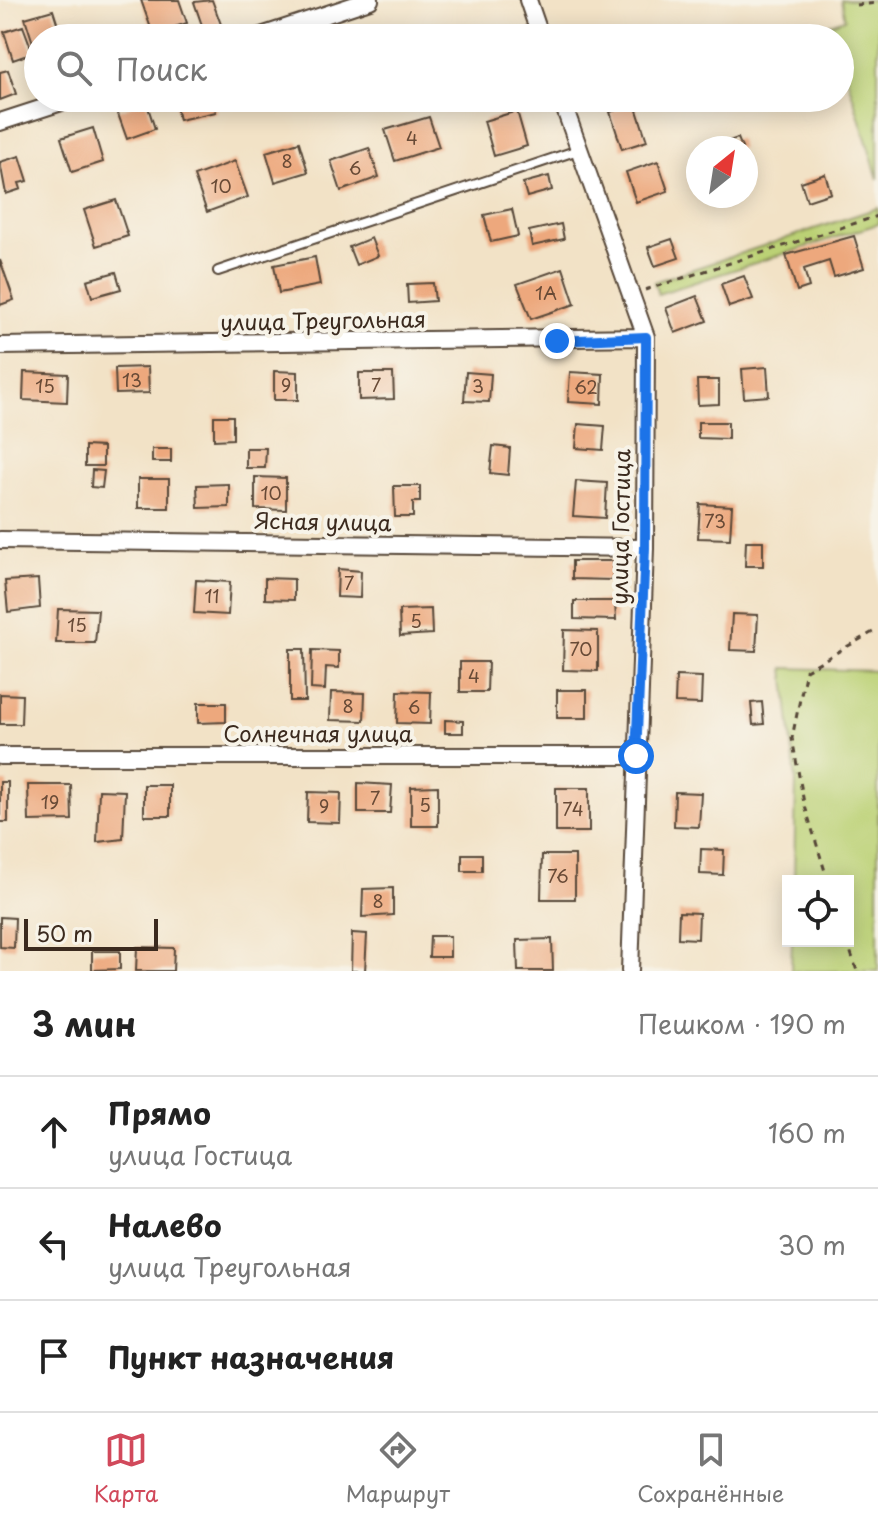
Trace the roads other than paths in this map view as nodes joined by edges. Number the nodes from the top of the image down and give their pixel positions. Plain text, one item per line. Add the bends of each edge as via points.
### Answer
1 (370, 0) edge
2 (528, 0) edge
3 (297, 24) edge
4 (536, 24) edge
5 (31, 112) edge
6 (566, 112) edge
7 (0, 122) edge
8 (578, 150) junction
9 (218, 271) dead end
10 (646, 337) junction
11 (0, 346) edge
12 (0, 540) edge
13 (645, 548) junction
14 (0, 756) edge
15 (636, 756) junction
16 (630, 971) edge

1 - 3 street
2 - 4 street
5 - 7 street
6 - 8 street, улица Гостица
8 - 9 lane
8 - 10 street, улица Гостица
10 - 11 street, улица Треугольная
10 - 13 street, улица Гостица
12 - 13 street, Ясная улица
13 - 15 street, улица Гостица
14 - 15 street, Солнечная улица
15 - 16 street, улица Гостица

